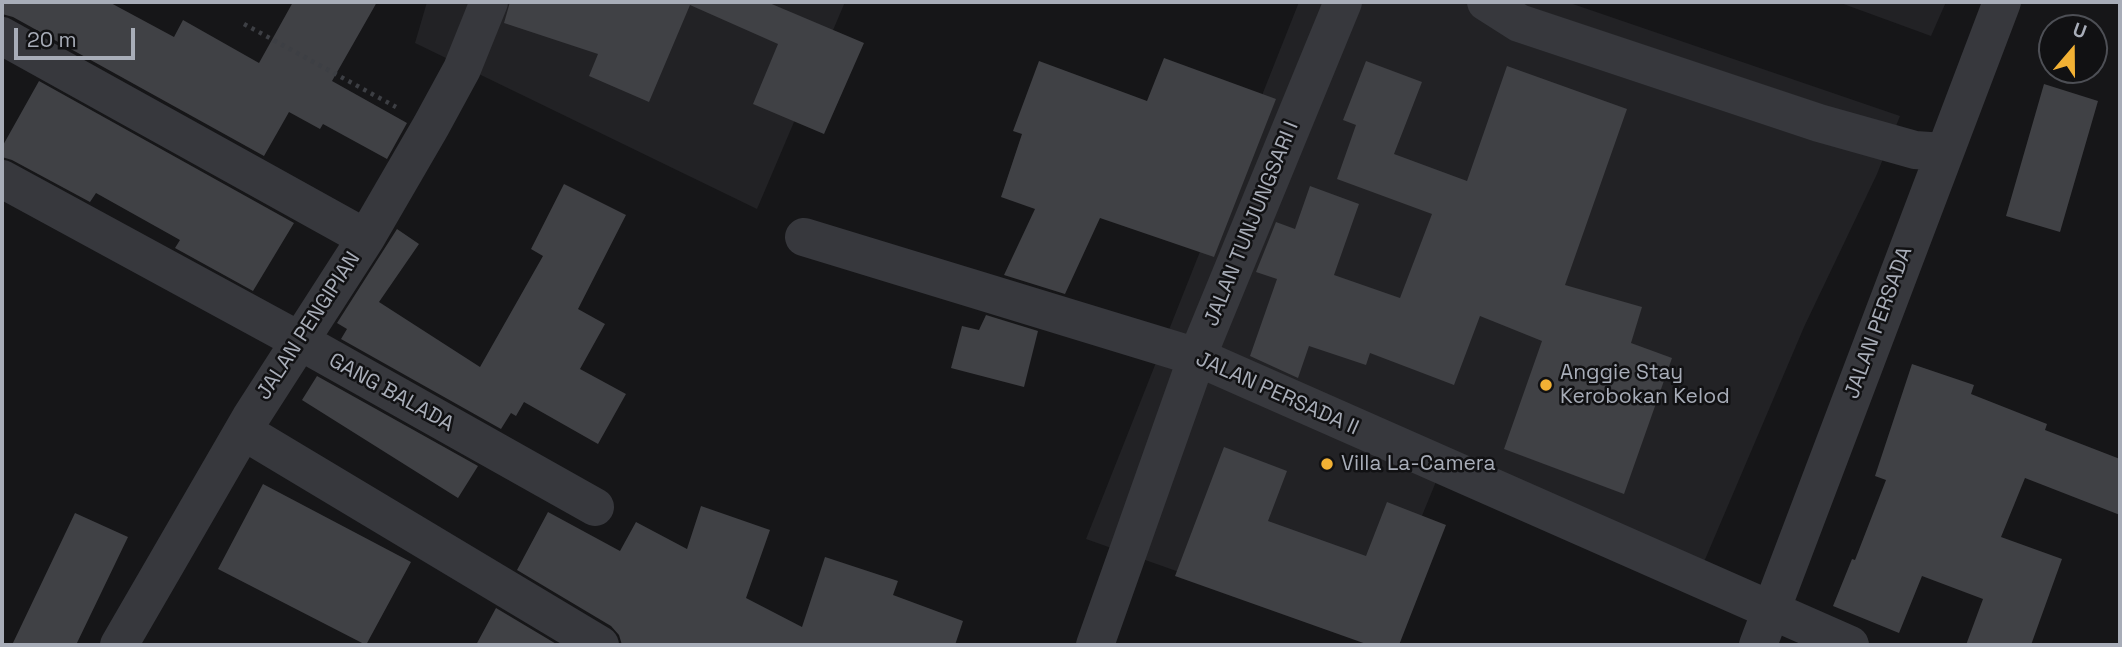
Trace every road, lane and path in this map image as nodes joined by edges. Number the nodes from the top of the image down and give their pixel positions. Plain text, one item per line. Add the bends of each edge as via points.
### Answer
1 (489, 2) edge
2 (1343, 2) edge
3 (1486, 2) edge
4 (2002, 2) edge
5 (244, 24) dead end
6 (2, 36) edge
7 (431, 126) junction
8 (1944, 152) junction
9 (2, 180) edge
10 (804, 237) dead end
11 (366, 238) junction
12 (298, 340) junction
13 (1197, 357) junction
14 (243, 431) junction
15 (595, 508) dead end
16 (1765, 629) edge
17 (119, 645) edge
18 (600, 645) edge
19 (1095, 645) edge
20 (1850, 645) edge

1 - 7 street, JALAN PENGIPIAN
2 - 13 street, JALAN TUNJUNGSARI I
3 - 8 street via 1519,23 1819,123 1915,150
4 - 8 street, JALAN PERSADA
5 - 7 path
6 - 11 street
7 - 11 street, JALAN PENGIPIAN
8 - 16 street, JALAN PERSADA
9 - 12 street, GANG BALADA
10 - 13 street, JALAN PERSADA II
11 - 12 street, JALAN PENGIPIAN
12 - 14 street, JALAN PENGIPIAN
12 - 15 street, GANG BALADA
13 - 16 street, JALAN PERSADA II
13 - 19 street, JALAN TUNJUNGSARI I
14 - 17 street, JALAN PENGIPIAN
14 - 18 street
16 - 20 street, JALAN PERSADA II

